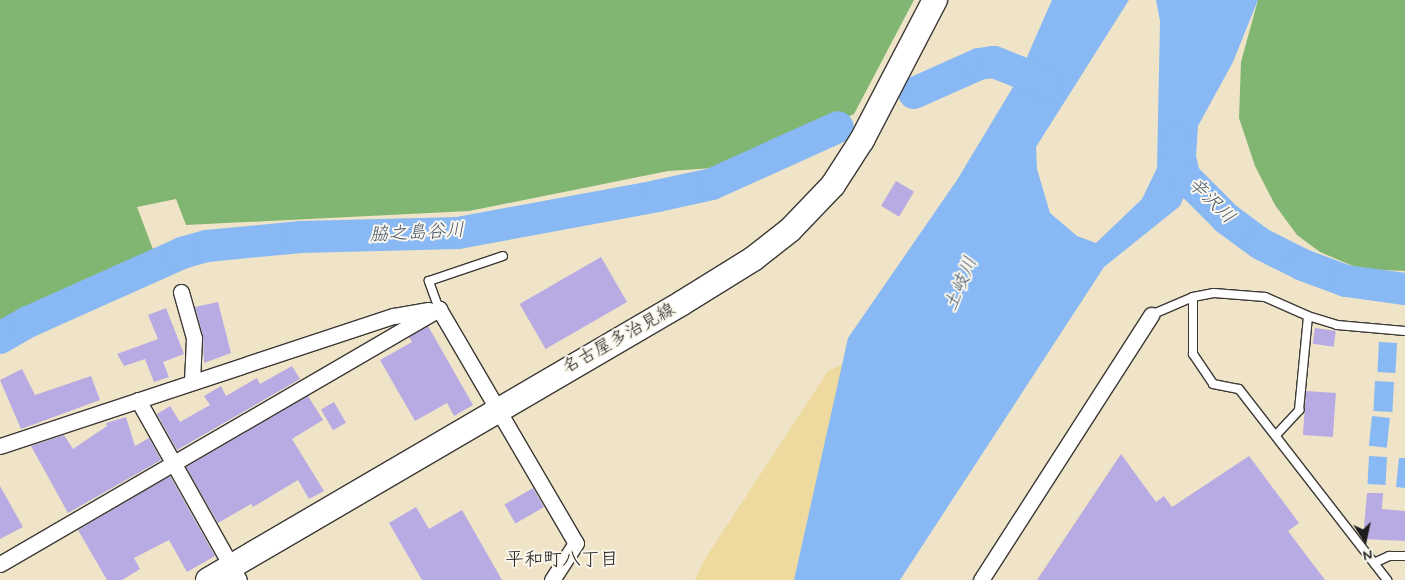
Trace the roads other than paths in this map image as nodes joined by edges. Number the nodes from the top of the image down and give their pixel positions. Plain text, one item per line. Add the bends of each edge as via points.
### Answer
1 (935, 0) edge
2 (503, 256) dead end
3 (182, 292) dead end
4 (1193, 297) junction
5 (439, 308) junction
6 (1151, 315) joint
7 (1308, 316) junction
8 (1405, 331) edge
9 (192, 382) junction
10 (138, 400) junction
11 (498, 407) junction
12 (1277, 434) junction
13 (0, 446) edge
14 (174, 464) junction
15 (1405, 556) edge
16 (1374, 563) junction
17 (0, 564) edge
18 (235, 573) edge
19 (208, 580) edge
20 (552, 580) edge
21 (981, 580) edge
22 (1387, 580) edge

1 - 11 main road, 名古屋多治見線 via 833,186 790,230 714,284
2 - 5 lane via 429,281
3 - 9 street via 194,338
4 - 6 lane
4 - 7 lane via 1214,292 1265,297
4 - 12 lane via 1193,354 1212,384 1239,389
5 - 9 street via 394,316
5 - 11 street
5 - 14 street
6 - 21 street
7 - 8 lane via 1337,325
7 - 12 lane via 1299,410
9 - 10 street
10 - 13 street
10 - 14 street
11 - 18 main road, 名古屋多治見線
11 - 20 street via 576,543
12 - 16 lane
14 - 17 street
14 - 18 street
15 - 16 lane via 1389,556
16 - 22 lane
18 - 19 main road, 名古屋多治見線

